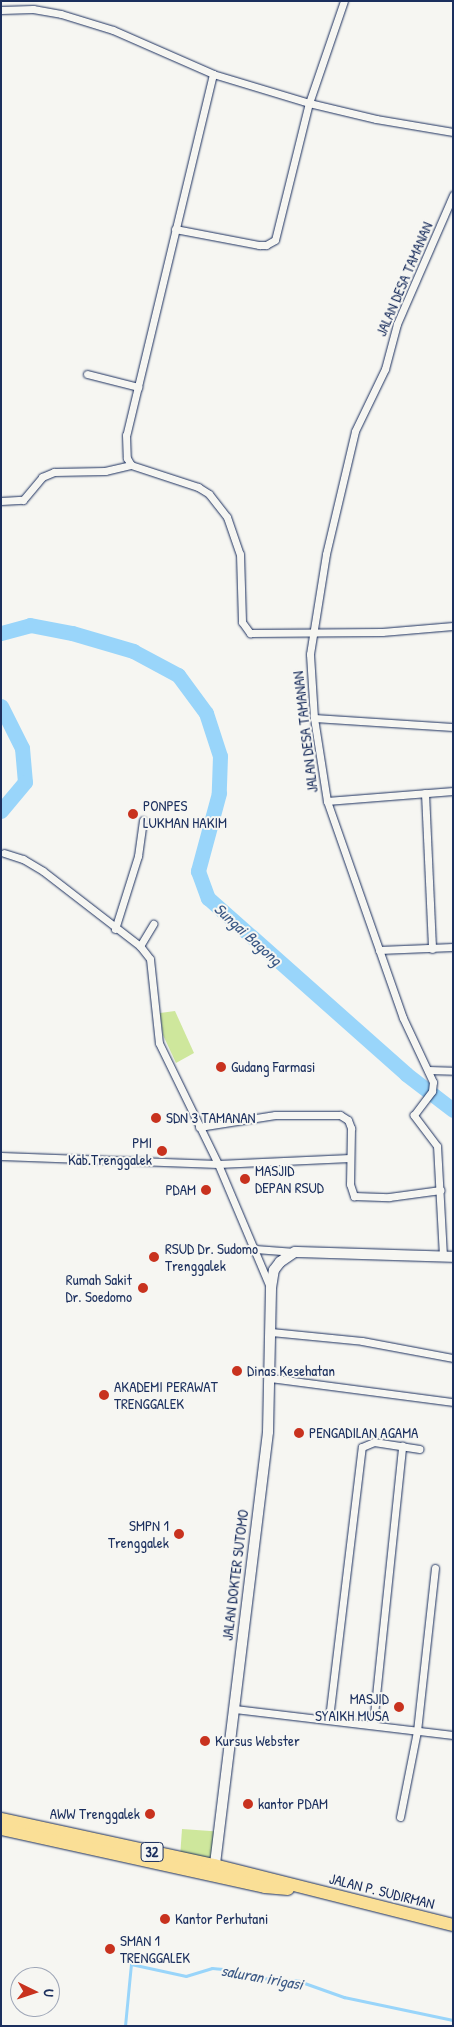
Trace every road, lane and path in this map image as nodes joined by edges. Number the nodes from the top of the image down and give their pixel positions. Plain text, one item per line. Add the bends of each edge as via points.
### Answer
1 (344, 1) edge
2 (1, 10) edge
3 (213, 74) junction
4 (309, 103) junction
5 (453, 132) edge
6 (453, 195) edge
7 (175, 229) junction
8 (87, 374) dead end
9 (138, 387) junction
10 (131, 465) junction
11 (1, 501) edge
12 (453, 626) edge
13 (313, 633) junction
14 (314, 718) junction
15 (453, 727) edge
16 (453, 791) edge
17 (426, 793) junction
18 (327, 801) junction
19 (143, 820) dead end
20 (4, 853) dead end
21 (153, 924) dead end
22 (116, 929) junction
23 (140, 946) junction
24 (453, 947) edge
25 (432, 948) junction
26 (379, 950) junction
27 (428, 1070) junction
28 (453, 1071) edge
29 (199, 1127) junction
30 (1, 1156) edge
31 (350, 1158) junction
32 (218, 1164) junction
33 (441, 1190) junction
34 (255, 1249) junction
35 (295, 1252) junction
36 (448, 1256) edge
37 (270, 1288) junction
38 (271, 1332) junction
39 (453, 1358) edge
40 (270, 1378) junction
41 (453, 1402) edge
42 (402, 1446) junction
43 (419, 1449) dead end
44 (435, 1568) dead end
45 (234, 1709) junction
46 (329, 1718) junction
47 (373, 1724) junction
48 (418, 1731) junction
49 (453, 1735) edge
50 (400, 1817) dead end
51 (3, 1824) edge
52 (214, 1870) junction
53 (453, 1925) edge

1 - 4 street
2 - 3 street via 48,11 98,25
3 - 4 street
3 - 7 street
4 - 5 street
4 - 7 street via 279,228 272,244 259,245
6 - 13 street, JALAN DESA TAMANAN via 397,324 385,369 366,403 348,453
7 - 9 street
8 - 9 street
9 - 10 street via 125,445
10 - 11 street via 105,471 54,472 42,477 23,500
10 - 13 street via 198,487 209,494 227,517 237,540 241,617 247,630 260,634
12 - 13 street
13 - 14 street, JALAN DESA TAMANAN via 310,654
14 - 15 street
14 - 18 street, JALAN DESA TAMANAN
16 - 17 street
17 - 18 street
17 - 25 street
18 - 26 street, JALAN DESA TAMANAN
19 - 22 street via 138,856
20 - 22 street via 23,859 43,871
21 - 23 street
22 - 23 street
23 - 29 street via 153,968 159,1043
24 - 25 street
25 - 26 street
26 - 27 street, JALAN DESA TAMANAN via 403,1018
27 - 28 street
27 - 33 street, JALAN DESA TAMANAN via 433,1082 432,1091 415,1111 416,1119 437,1146
29 - 31 street via 275,1115 340,1115 350,1123
29 - 32 street
30 - 32 street
31 - 32 street
31 - 33 street via 351,1188 357,1197 389,1197
32 - 34 street
33 - 36 street, JALAN DESA TAMANAN
34 - 35 street
34 - 37 street
35 - 36 street
35 - 37 street via 274,1270
37 - 38 street, JALAN DOKTER SUTOMO
38 - 39 street via 362,1340
38 - 40 street, JALAN DOKTER SUTOMO
40 - 41 street
40 - 45 street, JALAN DOKTER SUTOMO via 268,1432
42 - 43 street
42 - 46 street via 369,1443 362,1447 359,1456
42 - 47 street
44 - 48 street
45 - 46 street
45 - 52 street, JALAN DOKTER SUTOMO
46 - 47 street
47 - 48 street
48 - 49 street
48 - 50 street
51 - 52 highway, 32
52 - 53 highway, JALAN P. SUDIRMAN / 32

